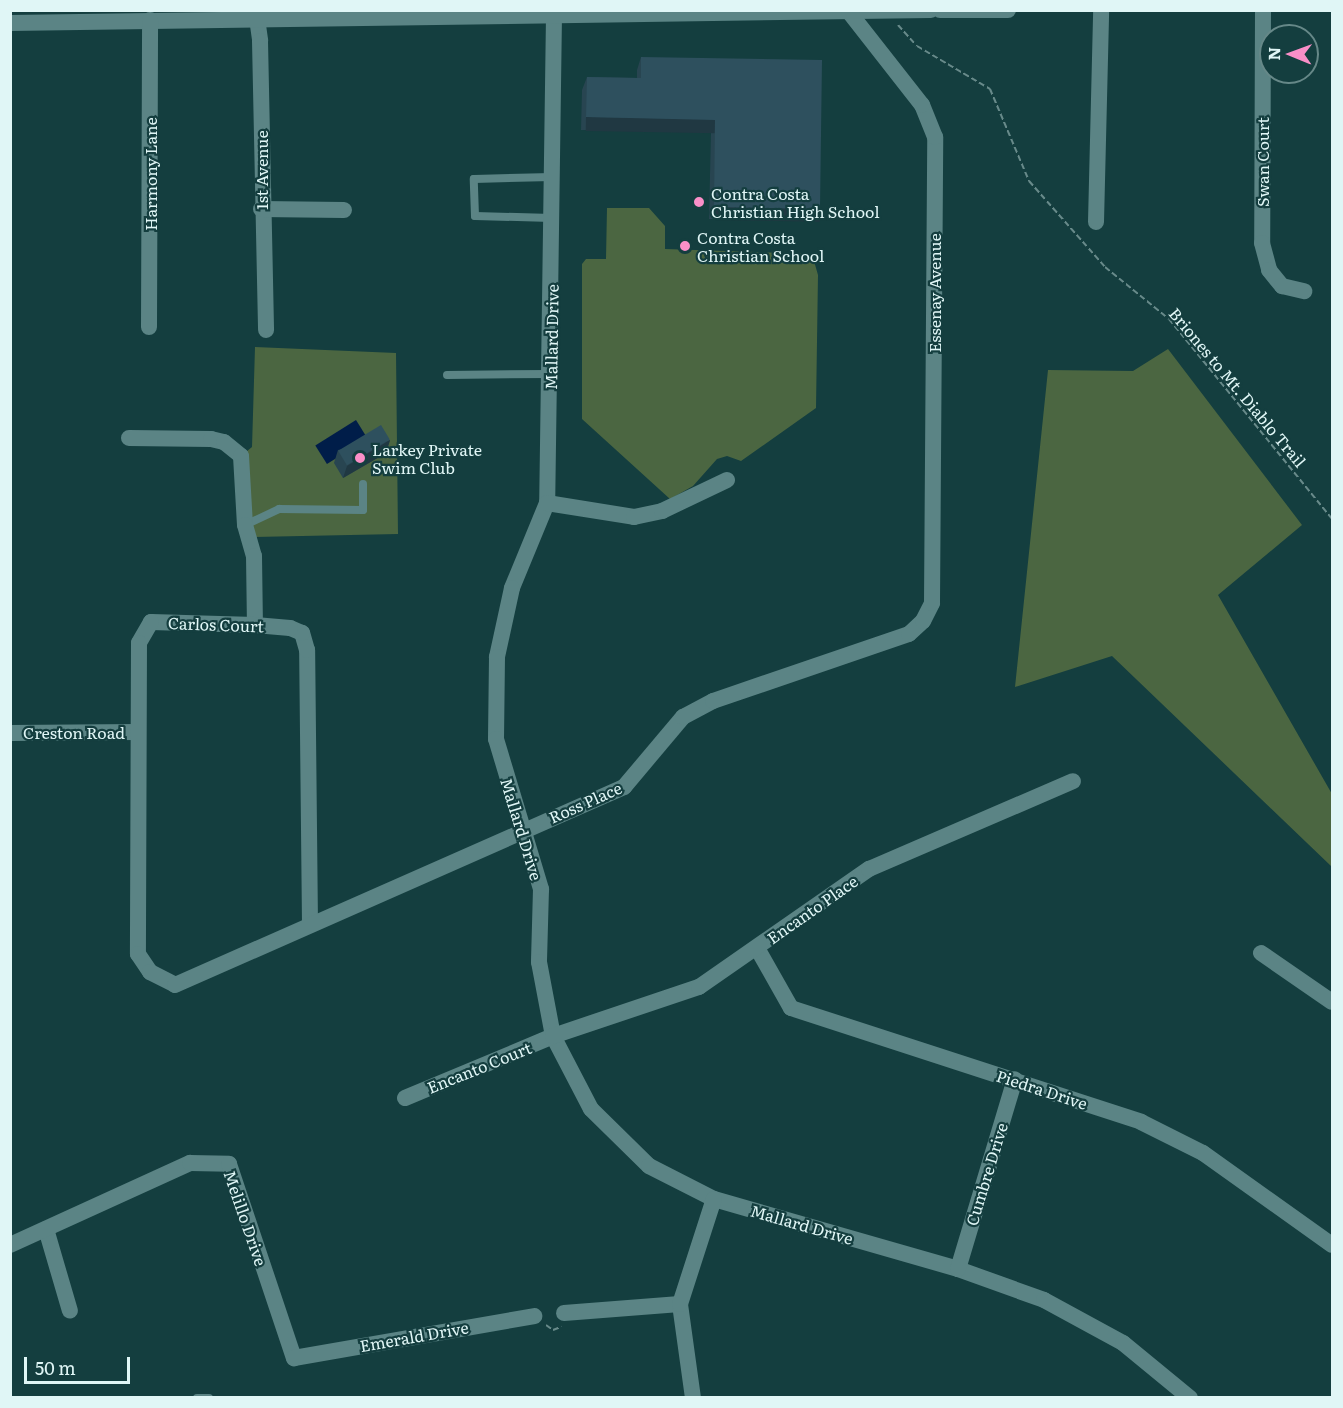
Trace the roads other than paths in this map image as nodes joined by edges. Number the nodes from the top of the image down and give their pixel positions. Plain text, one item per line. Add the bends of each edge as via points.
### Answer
1 (931, 10) edge
2 (940, 10) edge
3 (1008, 10) edge
4 (1101, 10) edge
5 (1263, 10) edge
6 (895, 11) edge
7 (797, 12) edge
8 (849, 12) edge
9 (431, 13) edge
10 (257, 15) edge
11 (554, 15) junction
12 (150, 20) junction
13 (10, 23) edge
14 (552, 177) junction
15 (261, 209) junction
16 (344, 210) dead end
17 (552, 218) junction
18 (1096, 222) dead end
19 (1304, 291) dead end
20 (149, 327) dead end
21 (266, 330) dead end
22 (550, 374) junction
23 (447, 375) dead end
24 (129, 438) dead end
25 (728, 480) dead end
26 (363, 484) dead end
27 (547, 503) junction
28 (246, 525) junction
29 (932, 603) joint
30 (255, 625) junction
31 (138, 732) junction
32 (10, 733) edge
33 (1073, 782) dead end
34 (520, 831) junction
35 (310, 924) junction
36 (757, 948) junction
37 (1261, 953) dead end
38 (176, 984) joint
39 (1332, 1002) edge
40 (553, 1036) junction
41 (1015, 1079) junction
42 (405, 1098) dead end
43 (714, 1198) junction
44 (46, 1229) junction
45 (10, 1245) edge
46 (1332, 1245) edge
47 (958, 1269) junction
48 (680, 1304) junction
49 (70, 1311) dead end
50 (564, 1313) dead end
51 (534, 1316) dead end
52 (294, 1358) joint
53 (197, 1398) edge
54 (209, 1398) edge
55 (693, 1398) edge
56 (1190, 1398) edge

1 - 6 street
2 - 3 street
4 - 18 street
5 - 19 street, Swan Court via 1262,243 1269,270 1282,286
6 - 8 street
7 - 8 street
7 - 11 street
8 - 29 street, Essenay Avenue via 922,105 935,137
9 - 10 street
9 - 11 street
10 - 12 street
10 - 15 street, 1st Avenue
11 - 14 street, Mallard Drive
12 - 13 street
12 - 20 street, Harmony Lane
14 - 17 street, Mallard Drive
14 - 17 lane via 474,179 475,216
15 - 16 street
15 - 21 street, 1st Avenue
17 - 22 street, Mallard Drive
22 - 23 lane
22 - 27 street, Mallard Drive
24 - 28 street via 211,439 233,447 245,470
25 - 27 street via 662,511 634,517
26 - 28 lane via 363,510 279,509
27 - 34 street, Mallard Drive via 512,588 497,657 496,739
28 - 30 street via 254,556
29 - 34 street, Ross Place via 923,621 909,634 713,701 683,717 624,787
30 - 31 street, Carlos Court via 151,622 139,643
30 - 35 street, Carlos Court via 297,630 307,650
31 - 32 street, Creston Road
31 - 38 street, Carlos Court via 138,954 150,972
33 - 36 street, Encanto Place via 869,869
34 - 35 street, Ross Place via 431,874
34 - 40 street, Mallard Drive via 541,889 539,962
35 - 38 street, Ross Place
36 - 40 street, Encanto Place via 699,987
36 - 41 street, Piedra Drive via 791,1008
37 - 39 street
40 - 42 street, Encanto Court
40 - 43 street, Mallard Drive via 591,1108 648,1166
41 - 46 street, Piedra Drive via 1141,1122 1203,1153
41 - 47 street, Cumbre Drive
43 - 47 street, Mallard Drive
43 - 48 street
44 - 45 street, Melillo Drive
44 - 49 street
44 - 52 street, Melillo Drive via 190,1163 229,1164
47 - 56 street, Mallard Drive via 1044,1300 1123,1343
48 - 50 street
48 - 55 street
51 - 52 street, Emerald Drive
53 - 54 lane

